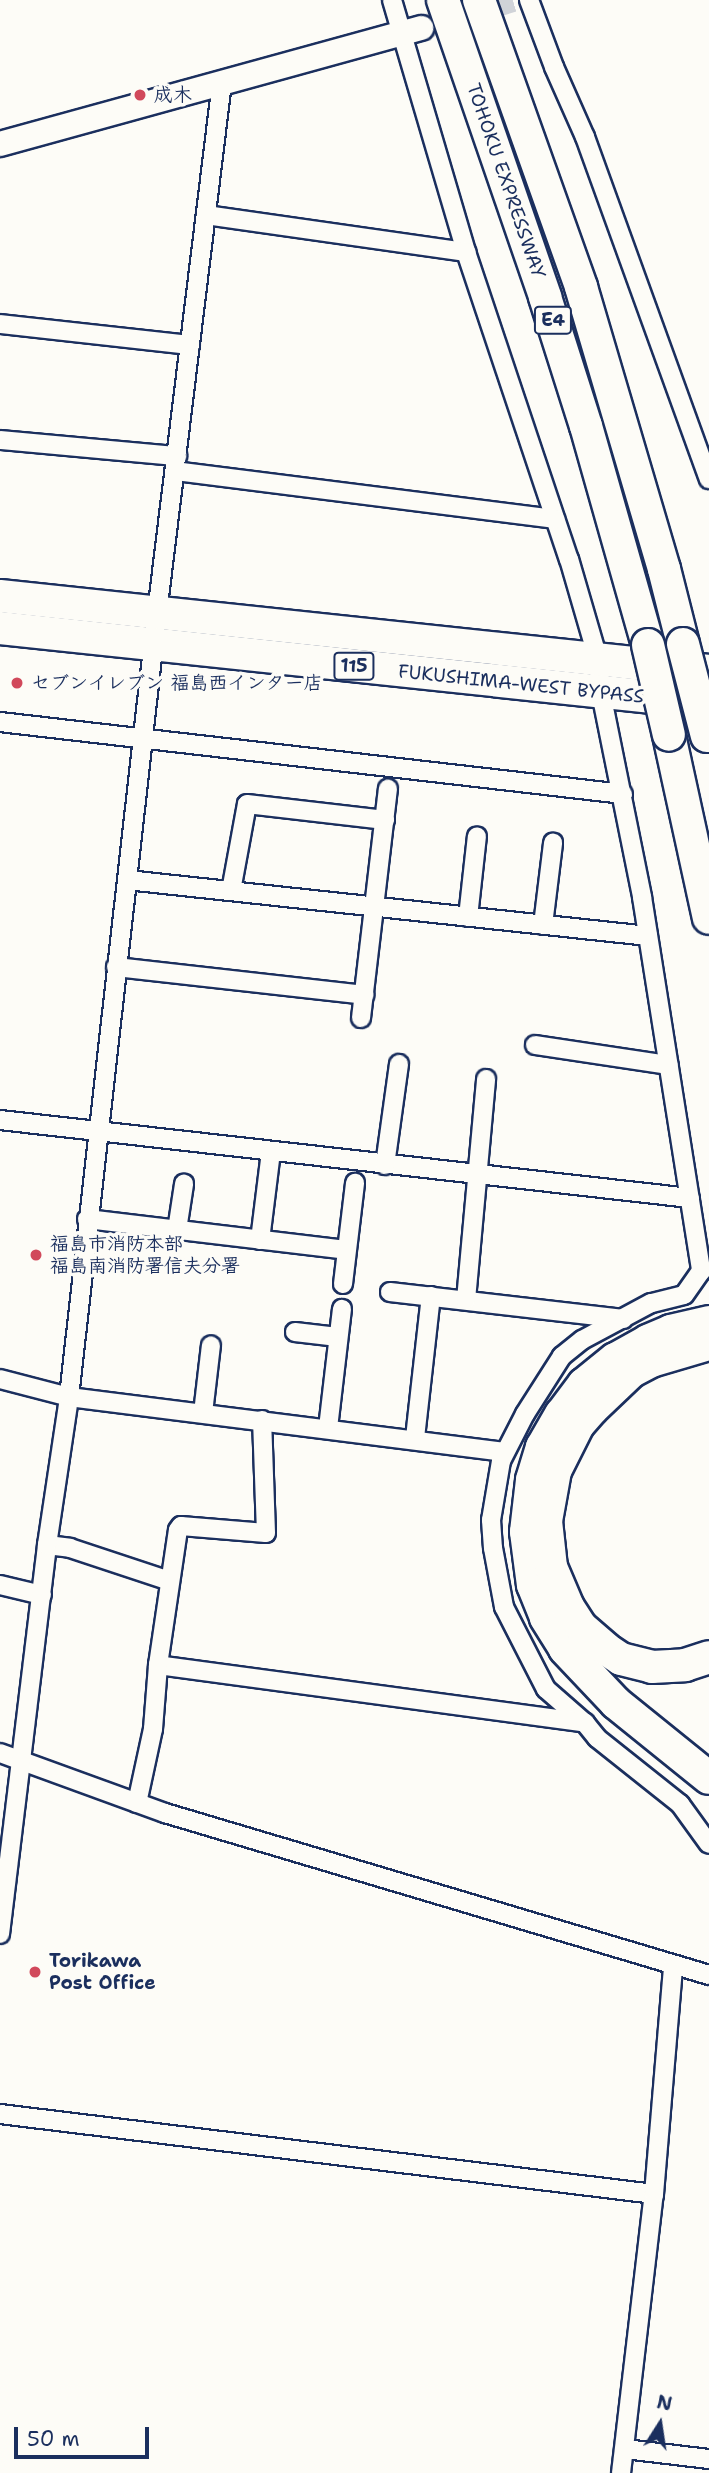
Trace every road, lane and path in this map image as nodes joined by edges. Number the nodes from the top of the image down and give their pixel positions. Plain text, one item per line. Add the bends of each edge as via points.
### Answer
1 (391, 0) edge
2 (443, 0) edge
3 (479, 0) edge
4 (529, 0) edge
5 (411, 31) junction
6 (222, 82) junction
7 (0, 144) edge
8 (206, 215) junction
9 (466, 252) junction
10 (0, 324) edge
11 (190, 345) junction
12 (0, 440) edge
13 (176, 464) junction
14 (709, 478) edge
15 (555, 519) junction
16 (0, 596) edge
17 (157, 613) junction
18 (0, 628) edge
19 (154, 645) junction
20 (702, 654) edge
21 (598, 659) junction
22 (601, 693) junction
23 (709, 703) edge
24 (0, 722) edge
25 (143, 737) junction
26 (708, 740) edge
27 (388, 789) dead end
28 (623, 794) junction
29 (385, 820) junction
30 (477, 836) dead end
31 (553, 843) dead end
32 (127, 880) junction
33 (231, 891) junction
34 (375, 907) junction
35 (468, 917) junction
36 (709, 918) edge
37 (543, 925) junction
38 (648, 936) junction
39 (116, 967) junction
40 (364, 995) junction
41 (361, 1017) dead end
42 (535, 1045) dead end
43 (399, 1063) dead end
44 (669, 1065) junction
45 (486, 1079) dead end
46 (0, 1120) edge
47 (97, 1131) junction
48 (271, 1152) junction
49 (385, 1165) junction
50 (476, 1175) junction
51 (355, 1183) dead end
52 (184, 1184) dead end
53 (690, 1198) junction
54 (87, 1219) junction
55 (177, 1230) junction
56 (260, 1240) junction
57 (346, 1250) junction
58 (343, 1284) dead end
59 (390, 1292) dead end
60 (431, 1296) junction
61 (466, 1300) junction
62 (342, 1309) dead end
63 (622, 1319) junction
64 (709, 1321) edge
65 (295, 1332) dead end
66 (338, 1337) junction
67 (709, 1344) edge
68 (211, 1345) dead end
69 (0, 1380) edge
70 (69, 1397) junction
71 (203, 1413) junction
72 (262, 1420) junction
73 (328, 1428) junction
74 (415, 1438) junction
75 (505, 1452) junction
76 (47, 1545) junction
77 (170, 1580) junction
78 (0, 1586) edge
79 (41, 1595) junction
80 (709, 1657) edge
81 (158, 1665) junction
82 (585, 1723) junction
83 (0, 1753) edge
84 (21, 1762) junction
85 (709, 1778) edge
86 (137, 1803) junction
87 (709, 1844) edge
88 (0, 1934) edge
89 (673, 1966) junction
90 (709, 1975) edge
91 (0, 2114) edge
92 (654, 2194) junction
93 (625, 2449) junction
94 (709, 2459) edge
95 (621, 2473) edge

1 - 5 street
2 - 36 highway, TOHOKU EXPRESSWAY / E4, bridge via 594,451 648,645
3 - 20 highway, TOHOKU EXPRESSWAY / E4 via 581,287 635,467
4 - 14 street via 585,137
5 - 6 street
5 - 9 street
6 - 7 street
6 - 8 street
8 - 9 street
8 - 11 street
9 - 15 street
10 - 11 street
11 - 13 street
12 - 13 street
13 - 15 street
13 - 17 street
15 - 21 street
16 - 17 highway, FUKUSHIMA-WEST BYPASS / 115
17 - 19 street
17 - 21 highway, FUKUSHIMA-WEST BYPASS / 115
18 - 19 highway, FUKUSHIMA-WEST BYPASS / 115
19 - 22 highway, FUKUSHIMA-WEST BYPASS / 115
19 - 25 street
20 - 21 highway, FUKUSHIMA-WEST BYPASS / 115
20 - 26 highway, E4, bridge
21 - 22 street
22 - 23 highway, FUKUSHIMA-WEST BYPASS / 115
22 - 28 street
24 - 25 street
25 - 28 street
25 - 32 street
27 - 29 street
28 - 38 street
29 - 33 street via 247,804
29 - 34 street
30 - 35 street
31 - 37 street
32 - 33 street
32 - 39 street
33 - 34 street
34 - 35 street
34 - 40 street
35 - 37 street
37 - 38 street
38 - 44 street
39 - 40 street
39 - 47 street
40 - 41 street
42 - 44 street
43 - 49 street
44 - 53 street
45 - 50 street
46 - 47 street
47 - 48 street
47 - 54 street
48 - 49 street
48 - 56 street
49 - 50 street
50 - 53 street
50 - 61 street
51 - 57 street
52 - 55 street
53 - 63 street via 701,1271 695,1283 684,1295 651,1303
54 - 55 street
54 - 70 street
55 - 56 street
56 - 57 street
57 - 58 street
59 - 60 street
60 - 61 street
60 - 74 street
61 - 63 street
62 - 66 street
63 - 75 street via 562,1356
64 - 85 highway via 648,1341 584,1384 542,1447 532,1480 526,1531 533,1585 565,1649 616,1703
65 - 66 street
66 - 73 street
67 - 80 highway via 641,1366 592,1409 578,1425 555,1471 546,1521 551,1567 568,1607 581,1627 606,1649 621,1659 652,1667 685,1665
68 - 71 street
69 - 70 street
70 - 71 street
70 - 76 street
71 - 72 street
72 - 73 street
72 - 77 street via 266,1533 181,1526
73 - 74 street
74 - 75 street
75 - 82 street via 491,1520 504,1607 546,1689
76 - 77 street
76 - 79 street
77 - 81 street
78 - 79 street
79 - 84 street
81 - 82 street
81 - 86 street via 153,1729
82 - 87 street via 597,1738 680,1804
83 - 84 street
84 - 86 street
84 - 88 street
86 - 89 street
89 - 90 street
89 - 92 street
91 - 92 street
92 - 93 street
93 - 94 street
93 - 95 street

